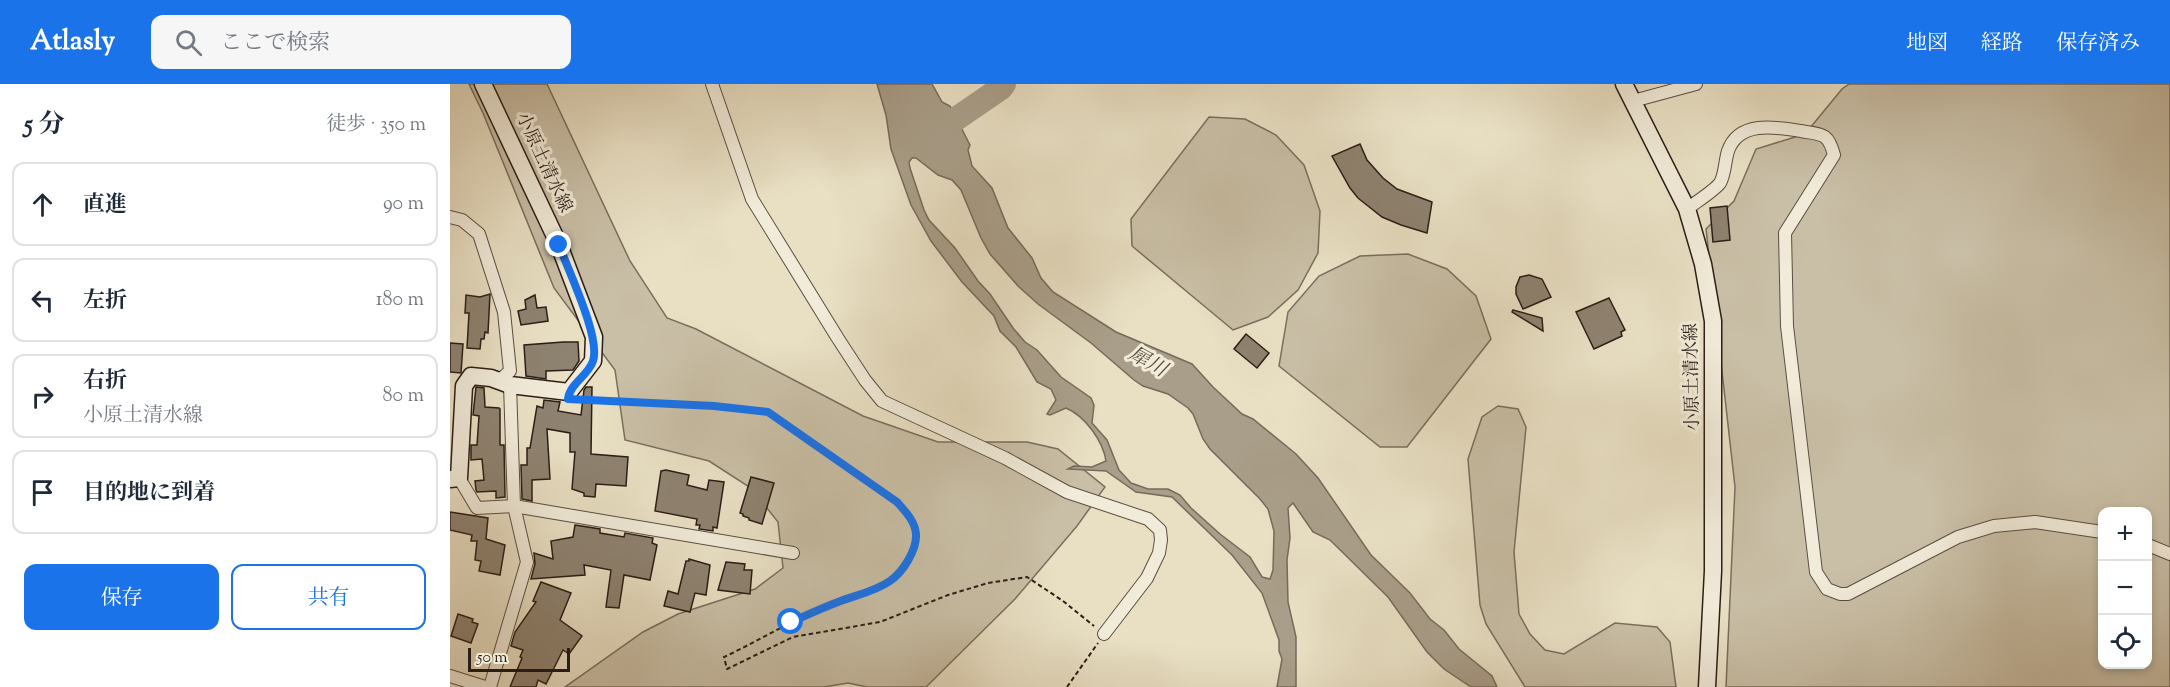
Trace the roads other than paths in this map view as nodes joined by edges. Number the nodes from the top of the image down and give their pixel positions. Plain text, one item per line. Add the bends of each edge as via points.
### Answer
1 (483, 84) edge
2 (712, 84) edge
3 (1624, 84) edge
4 (1696, 84) edge
5 (1633, 101) junction
6 (1688, 209) junction
7 (450, 217) edge
8 (504, 383) junction
9 (455, 478) edge
10 (514, 506) junction
11 (2098, 531) edge
12 (2152, 547) edge
13 (793, 553) dead end
14 (2170, 554) edge
15 (1104, 634) road end
16 (450, 676) edge
17 (485, 687) edge
18 (490, 687) edge
19 (1707, 687) edge

1 - 8 main road, 小原土清水線 via 559,245 594,337 593,361 569,392
2 - 15 street via 752,199 837,337 882,400 1067,492 1148,519 1160,530 1159,553 1147,578
3 - 5 main road, 小原土清水線
4 - 5 street
5 - 6 main road, 小原土清水線
6 - 11 street via 1720,182 1729,149 1736,138 1753,127 1815,134 1831,142 1834,155 1785,233 1786,326 1816,572 1827,589 1848,594 1958,537 1994,526 2035,522
6 - 19 main road, 小原土清水線 via 1713,321 1713,571
7 - 8 street via 462,220 479,234 504,312 510,371
8 - 9 main road via 471,376 464,386
8 - 10 street
9 - 10 street via 477,508
10 - 13 street
10 - 18 street via 527,562
12 - 14 street
16 - 17 street

